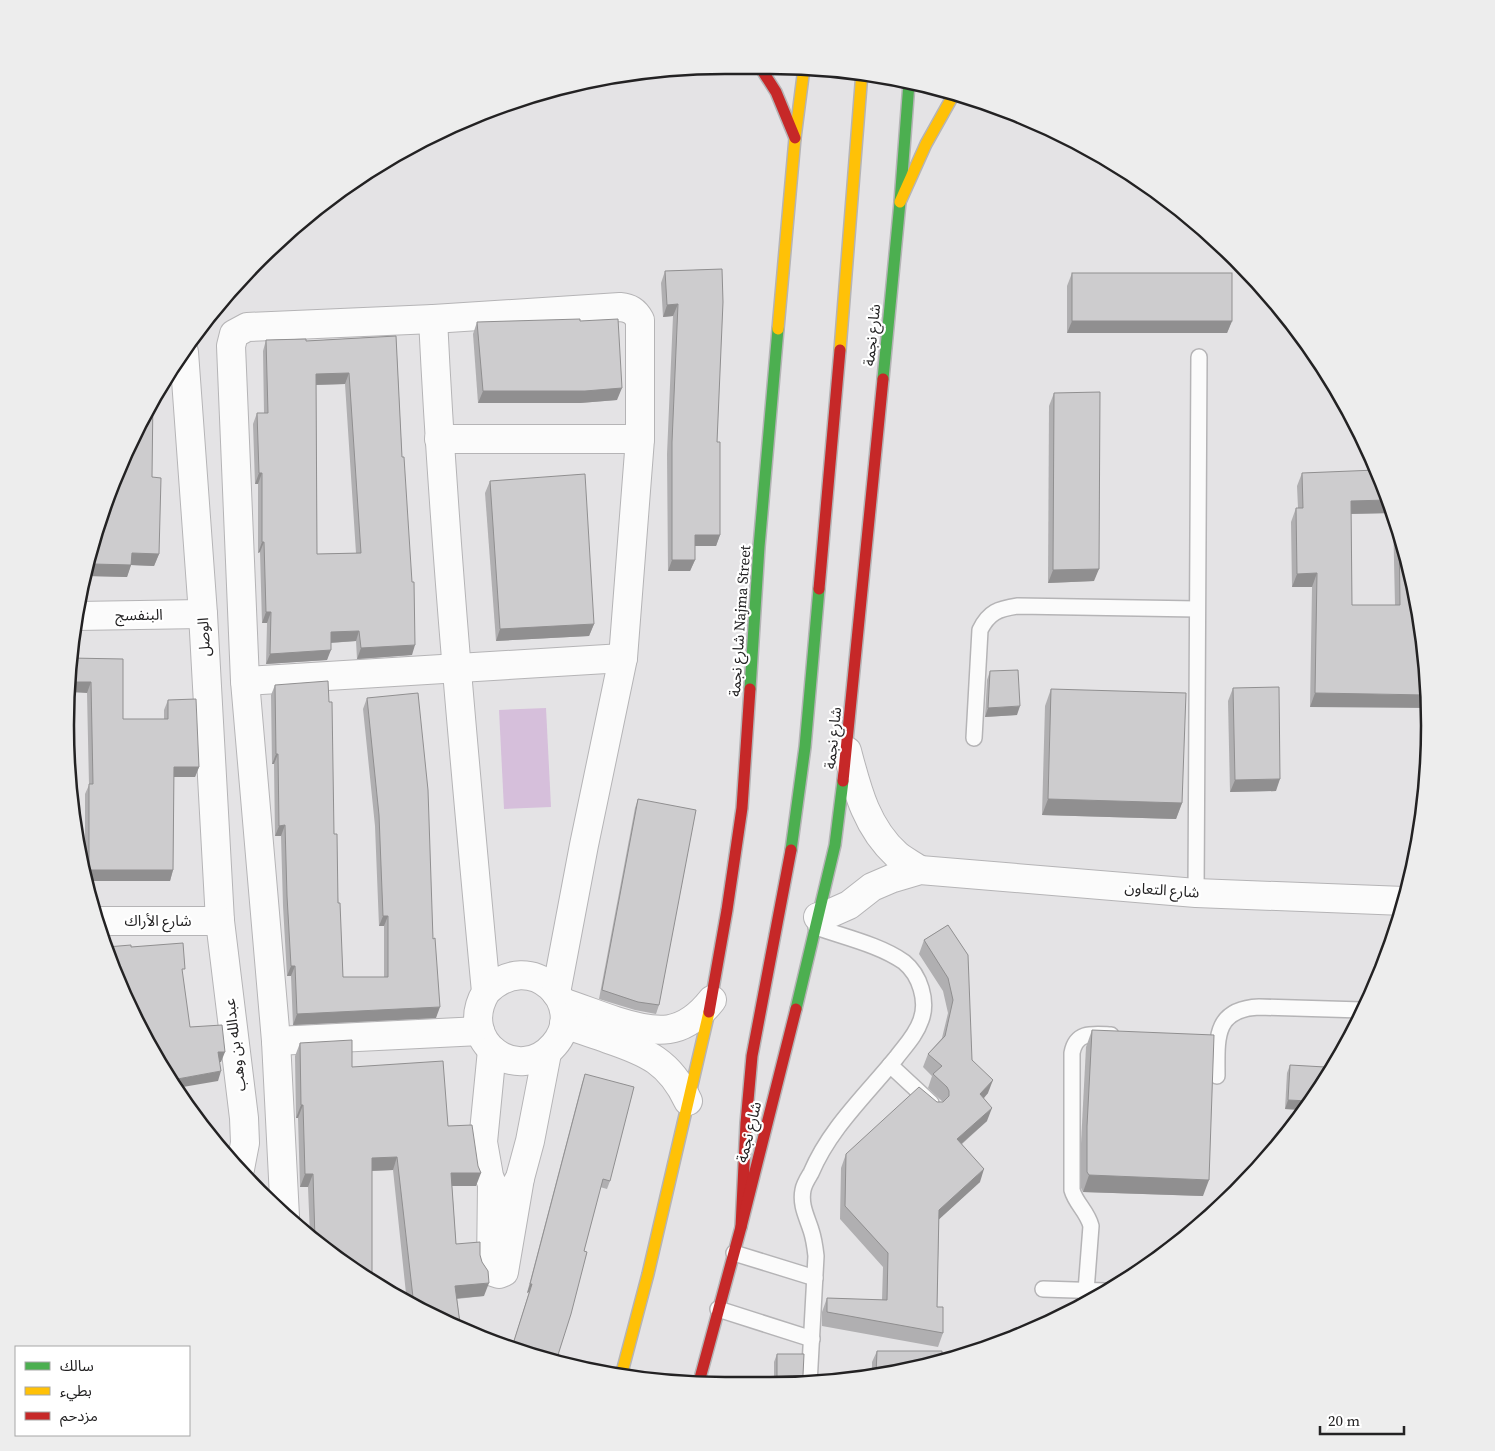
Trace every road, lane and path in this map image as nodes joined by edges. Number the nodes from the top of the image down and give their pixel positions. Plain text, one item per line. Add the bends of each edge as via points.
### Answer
1 (766, 74) edge
2 (803, 75) edge
3 (861, 80) edge
4 (909, 89) edge
5 (951, 100) edge
6 (795, 138) junction
7 (900, 202) junction
8 (433, 319) junction
9 (1199, 357) dead end
10 (185, 362) edge
11 (439, 439) junction
12 (640, 439) junction
13 (1197, 609) junction
14 (203, 614) junction
15 (83, 616) edge
16 (623, 658) junction
17 (456, 669) junction
18 (245, 681) junction
19 (974, 738) dead end
20 (847, 750) junction
21 (920, 870) junction
22 (1196, 893) junction
23 (1397, 901) edge
24 (104, 921) edge
25 (220, 921) junction
26 (817, 922) junction
27 (486, 992) junction
28 (712, 1000) junction
29 (561, 1006) junction
30 (1356, 1010) edge
31 (1121, 1035) edge
32 (276, 1041) junction
33 (486, 1041) junction
34 (547, 1053) junction
35 (890, 1065) junction
36 (1217, 1076) dead end
37 (688, 1101) junction
38 (935, 1107) edge
39 (241, 1162) edge
40 (520, 1178) junction
41 (492, 1184) junction
42 (284, 1205) edge
43 (741, 1227) junction
44 (734, 1253) junction
45 (815, 1278) junction
46 (1044, 1289) dead end
47 (1085, 1295) edge
48 (1083, 1297) edge
49 (718, 1310) junction
50 (812, 1339) junction
51 (623, 1369) edge
52 (700, 1376) edge
53 (810, 1376) edge

1 - 6 main road via 782,101
2 - 6 main road
3 - 43 main road via 806,738 789,864 752,1056
4 - 7 main road, شارع نجمة
5 - 7 main road via 926,144
6 - 28 main road, شارع نجمة Najma Street via 760,547 742,808
7 - 20 main road, شارع نجمة
8 - 11 street
8 - 12 street via 629,308 640,320 641,329
8 - 18 street via 247,327 234,334 231,346
9 - 13 lane
10 - 14 street, الوصل
11 - 12 street
11 - 17 street
12 - 16 street
13 - 19 lane via 1018,606 995,611 985,619 980,630
13 - 22 lane
14 - 15 street, البنفسج
14 - 25 street, الوصل
16 - 17 street
16 - 29 street via 584,845
17 - 18 street
17 - 27 street
18 - 32 street
20 - 21 street, شارع التعاون via 868,817 898,856
20 - 26 main road, شارع نجمة via 835,845
21 - 22 street, شارع التعاون
21 - 26 street, شارع التعاون via 872,887 849,905
22 - 23 street, شارع التعاون
24 - 25 street, شارع الأراك
25 - 39 street, عبدالله بن وهب via 244,1118
26 - 35 lane via 892,955 915,974 922,988 922,1018 916,1032
26 - 43 main road, شارع نجمة
27 - 29 street via 504,978 527,975 543,981
27 - 33 street via 478,1015
28 - 29 street via 693,1020 666,1030 637,1028
28 - 37 main road, شارع نجمة Najma Street
29 - 34 street via 561,1036
29 - 37 street via 626,1045 651,1056 673,1075
30 - 36 lane via 1248,1007 1238,1010 1212,1037
31 - 47 lane via 1083,1036 1076,1042 1072,1053 1072,1190 1091,1226
32 - 33 street
32 - 42 street
33 - 34 street via 504,1058 519,1062 534,1060
33 - 41 street via 483,1142
34 - 40 street
35 - 38 lane
35 - 45 lane via 835,1130 818,1155 803,1190 804,1211 815,1246
37 - 51 main road
40 - 41 street via 509,1196 500,1198
40 - 41 street via 504,1272 499,1274 491,1268
43 - 44 main road, شارع نجمة
44 - 45 lane
44 - 49 main road, شارع نجمة
45 - 50 lane
46 - 48 lane
49 - 50 lane
49 - 52 main road, شارع نجمة
50 - 53 lane

